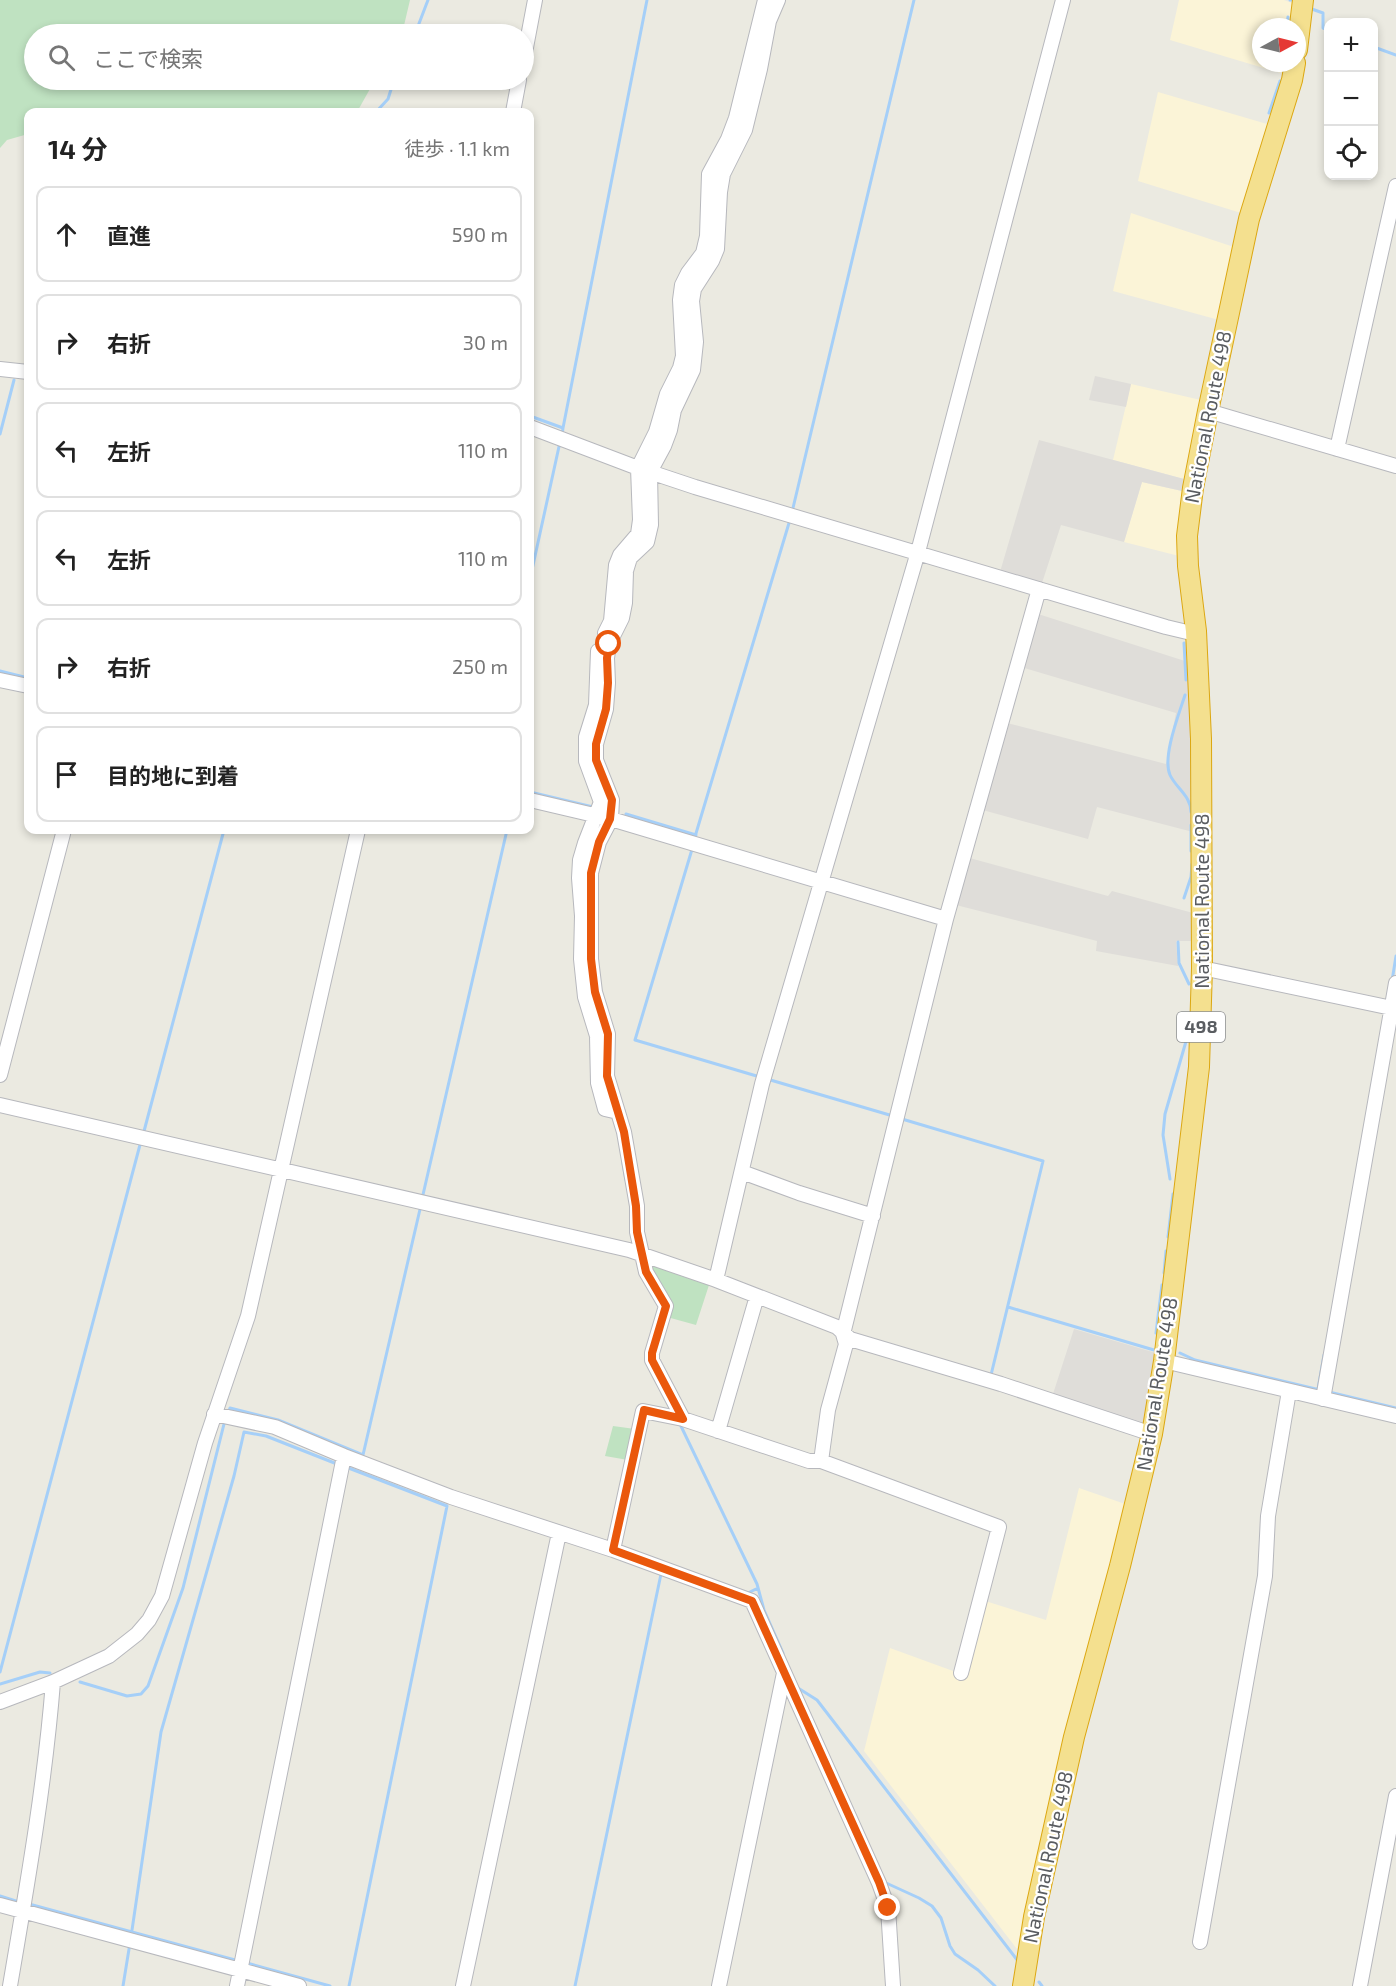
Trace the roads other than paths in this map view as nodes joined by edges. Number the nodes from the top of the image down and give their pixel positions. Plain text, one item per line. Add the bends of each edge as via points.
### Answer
1 (535, 0) edge
2 (765, 0) edge
3 (778, 0) edge
4 (1062, 0) edge
5 (1303, 0) edge
6 (1301, 18) edge
7 (530, 24) edge
8 (1293, 72) edge
9 (517, 90) edge
10 (514, 108) edge
11 (1396, 186) edge
12 (0, 369) edge
13 (24, 372) edge
14 (1208, 411) junction
15 (534, 429) edge
16 (1337, 449) junction
17 (1396, 466) edge
18 (644, 470) junction
19 (918, 552) junction
20 (1039, 589) junction
21 (1196, 631) junction
22 (0, 680) edge
23 (24, 685) edge
24 (534, 801) edge
25 (604, 817) junction
26 (63, 834) edge
27 (357, 834) edge
28 (822, 881) junction
29 (946, 919) junction
30 (1202, 968) junction
31 (1396, 984) edge
32 (1394, 1009) edge
33 (0, 1075) edge
34 (0, 1105) edge
35 (280, 1170) junction
36 (742, 1172) junction
37 (873, 1216) junction
38 (644, 1256) junction
39 (716, 1280) junction
40 (758, 1296) junction
41 (843, 1334) junction
42 (1164, 1361) junction
43 (1289, 1391) junction
44 (1324, 1393) junction
45 (222, 1416) junction
46 (1396, 1416) edge
47 (678, 1418) junction
48 (718, 1431) junction
49 (1152, 1434) junction
50 (344, 1456) junction
51 (821, 1461) junction
52 (559, 1533) junction
53 (613, 1550) junction
54 (784, 1673) junction
55 (961, 1673) dead end
56 (53, 1682) junction
57 (0, 1702) edge
58 (1396, 1796) edge
59 (24, 1904) junction
60 (0, 1905) edge
61 (1200, 1942) dead end
62 (239, 1969) junction
63 (10, 1986) edge
64 (237, 1986) edge
65 (299, 1986) edge
66 (463, 1986) edge
67 (719, 1986) edge
68 (893, 1986) edge
69 (1023, 1986) edge
70 (1360, 1986) edge

1 - 7 street
2 - 18 street via 736,118 709,174 703,253 682,285 683,356
3 - 18 street via 769,21 745,130 723,174 717,249 694,289 693,370 674,410 664,447
4 - 19 street
5 - 6 highway
8 - 14 highway, National Route 498 / 498 via 1249,219
9 - 10 street
11 - 16 street
12 - 13 street
14 - 16 street
14 - 21 highway, National Route 498 / 498 via 1187,536
15 - 18 street
16 - 17 street
18 - 19 street
18 - 25 street via 651,525 647,542 630,558 626,571 625,603 609,644 606,709 596,744 596,760 612,800
19 - 20 street
19 - 28 street
20 - 21 street via 1166,627
20 - 29 street
21 - 30 highway, National Route 498 / 498 via 1201,739
22 - 23 street
24 - 25 street
25 - 28 street
25 - 38 street via 585,843 580,860 581,959 585,997 597,1036 598,1083 624,1132 637,1232
26 - 33 street
27 - 35 street
28 - 29 street
28 - 36 street via 764,1078
29 - 37 street
30 - 32 street
30 - 42 highway, National Route 498 / 498 via 1199,1068
31 - 32 street
32 - 44 street
34 - 35 street
35 - 38 street
35 - 45 street
36 - 37 street
36 - 39 street
37 - 41 street
38 - 39 street
38 - 47 street via 646,1272 666,1306 652,1360
39 - 40 street
40 - 41 street via 837,1327
40 - 48 street
41 - 49 street
41 - 51 street via 846,1344 828,1410
42 - 43 street
42 - 49 highway, National Route 498 / 498
43 - 44 street
43 - 61 street via 1268,1516 1266,1576
44 - 46 street
45 - 50 street via 274,1427
45 - 56 street via 155,1610 137,1634 109,1656
47 - 48 street
47 - 53 street via 644,1410
48 - 51 street via 809,1461
49 - 69 highway, National Route 498 / 498 via 1074,1737 1034,1917
50 - 52 street
50 - 62 street
51 - 55 street via 999,1527
52 - 53 street
52 - 66 street
53 - 54 street via 752,1601
54 - 67 street
54 - 68 street via 879,1882 888,1908
56 - 57 street
56 - 59 street
58 - 70 street
59 - 60 street
59 - 62 street
59 - 63 street
62 - 64 street
62 - 65 street

